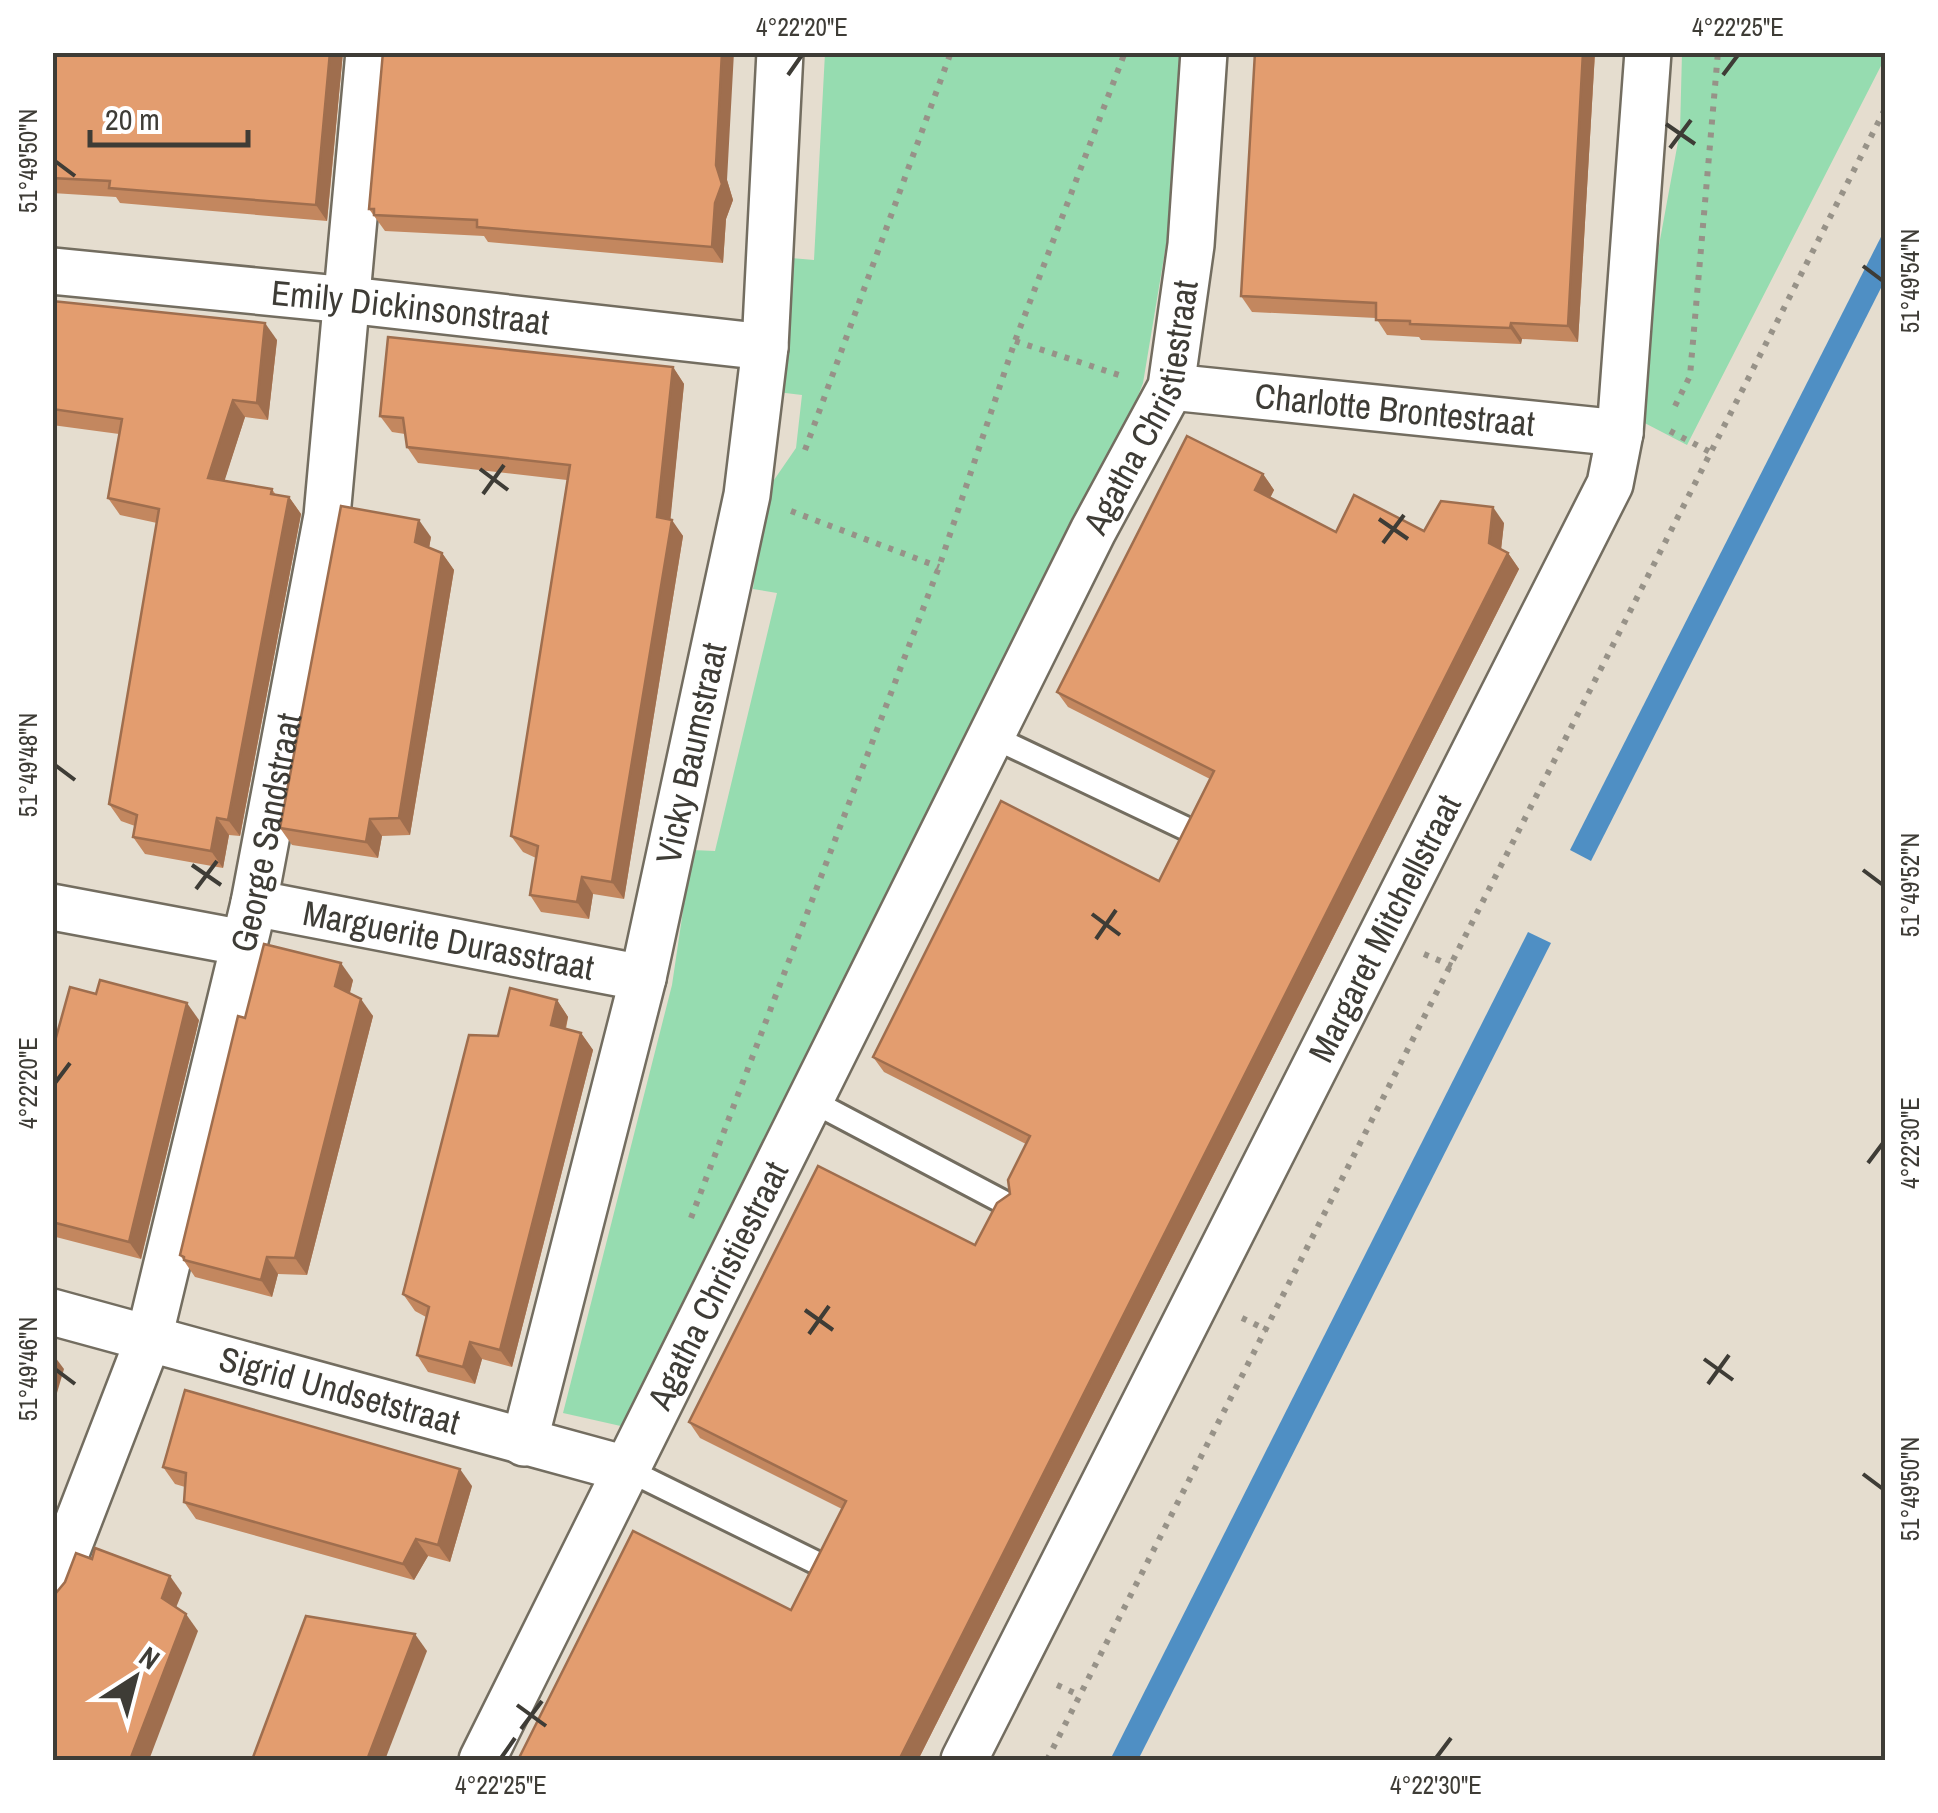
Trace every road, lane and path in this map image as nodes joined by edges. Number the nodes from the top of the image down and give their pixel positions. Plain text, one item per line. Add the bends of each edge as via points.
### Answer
1 (369, 52) edge
2 (780, 52) edge
3 (951, 52) edge
4 (1125, 52) edge
5 (1204, 52) edge
6 (1648, 52) edge
7 (1718, 52) edge
8 (1886, 107) edge
9 (52, 270) edge
10 (348, 300) junction
11 (1014, 341) junction
12 (765, 347) junction
13 (1172, 386) junction
14 (1673, 411) dead end
15 (1620, 433) junction
16 (804, 454) dead end
17 (747, 495) junction
18 (940, 567) junction
19 (990, 736) junction
20 (1188, 830) edge
21 (52, 907) edge
22 (248, 923) junction
23 (1382, 936) junction
24 (1452, 966) junction
25 (643, 978) junction
26 (810, 1100) junction
27 (1007, 1204) edge
28 (691, 1220) dead end
29 (1198, 1298) junction
30 (52, 1312) edge
31 (1267, 1330) junction
32 (148, 1338) junction
33 (524, 1443) junction
34 (626, 1469) junction
35 (815, 1562) edge
36 (59, 1572) edge
37 (1013, 1663) junction
38 (1079, 1695) junction
39 (482, 1760) edge
40 (964, 1760) edge
41 (1047, 1760) edge

1 - 10 street, George Sandstraat
2 - 12 street, Vicky Baumstraat
3 - 16 path
4 - 11 path
5 - 13 street, Agatha Christiestraat via 1191,245
6 - 15 street, Margaret Mitchellstraat
7 - 14 path via 1690,376
8 - 24 path
9 - 10 street, Emily Dickinsonstraat
10 - 12 street, Emily Dickinsonstraat
10 - 22 street, George Sandstraat via 327,516
11 - 13 path via 1143,383
11 - 18 path
12 - 17 street, Vicky Baumstraat
13 - 15 street, Charlotte Brontestraat
13 - 19 street, Agatha Christiestraat
15 - 23 street, Margaret Mitchellstraat via 1610,484
17 - 18 path
17 - 25 street, Vicky Baumstraat
18 - 28 path
19 - 20 lane
19 - 26 street, Agatha Christiestraat
21 - 22 street, Marguerite Durasstraat via 170,930
22 - 25 street, Marguerite Durasstraat via 328,918
22 - 32 street, George Sandstraat
23 - 24 path
23 - 29 street, Margaret Mitchellstraat
24 - 31 path
25 - 33 street, Vicky Baumstraat
26 - 27 lane
26 - 34 street, Agatha Christiestraat
29 - 31 path
29 - 37 street, Margaret Mitchellstraat
30 - 32 street, Sigrid Undsetstraat
31 - 38 path
32 - 33 street, Sigrid Undsetstraat
32 - 36 street, George Sandstraat
33 - 34 street, Sigrid Undsetstraat
34 - 35 lane
34 - 39 street, Agatha Christiestraat
37 - 38 path
37 - 40 street, Margaret Mitchellstraat
38 - 41 path

